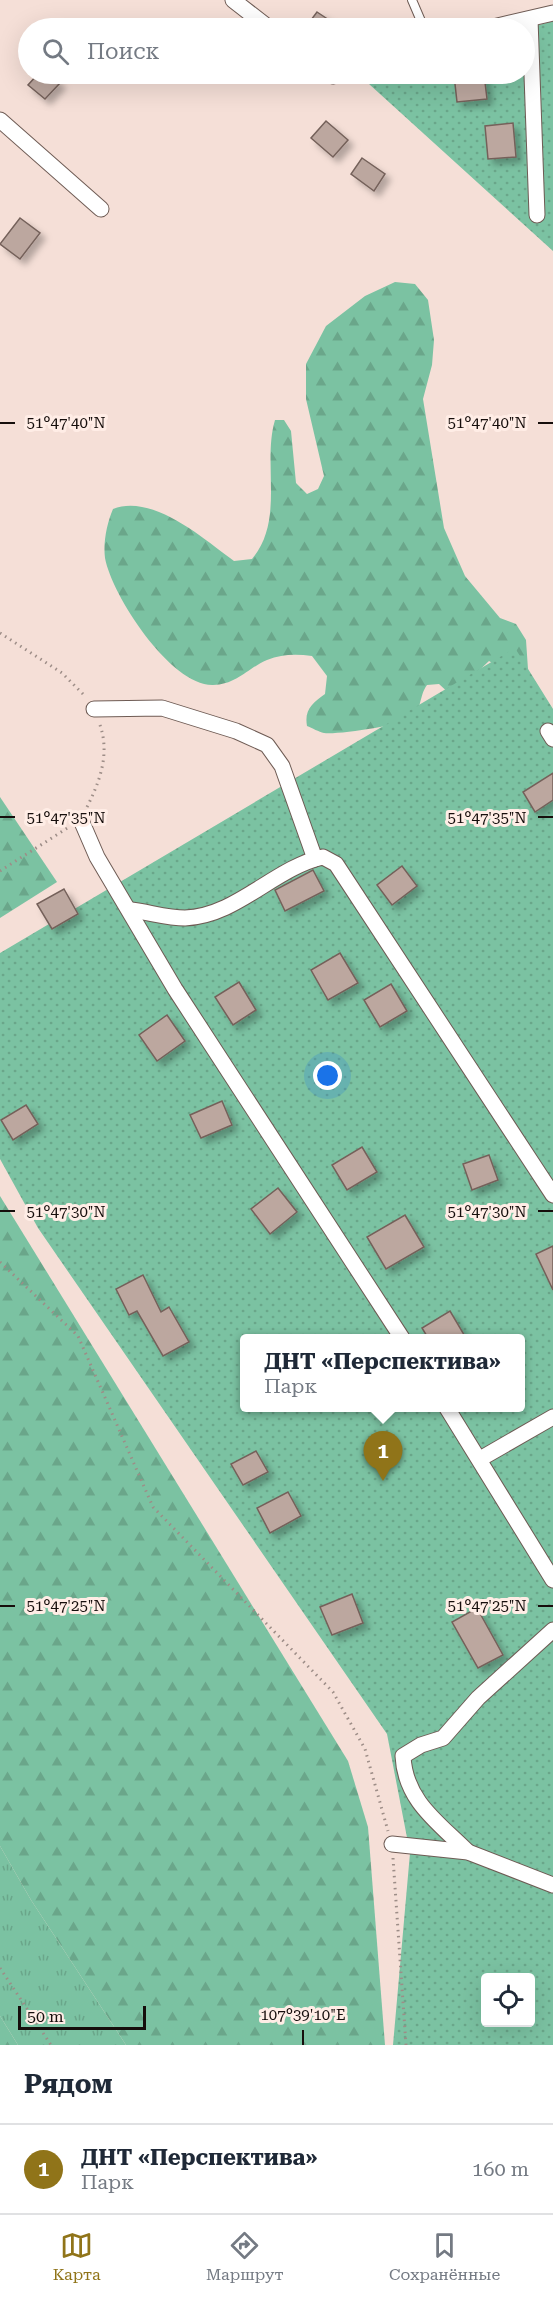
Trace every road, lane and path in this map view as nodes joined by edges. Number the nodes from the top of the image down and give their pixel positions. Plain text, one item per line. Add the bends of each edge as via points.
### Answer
1 (233, 0) edge
2 (412, 0) edge
3 (553, 13) edge
4 (256, 18) edge
5 (420, 18) edge
6 (534, 18) edge
7 (532, 84) edge
8 (0, 120) edge
9 (101, 209) dead end
10 (537, 215) dead end
11 (0, 633) edge
12 (94, 709) junction
13 (81, 820) junction
14 (315, 859) junction
15 (0, 872) edge
16 (130, 910) junction
17 (553, 1196) edge
18 (0, 1262) edge
19 (399, 1334) edge
20 (450, 1412) edge
21 (553, 1417) edge
22 (480, 1459) junction
23 (553, 1580) edge
24 (553, 1630) edge
25 (392, 1844) junction
26 (468, 1852) junction
27 (553, 1885) edge
28 (0, 1968) edge
29 (51, 2045) edge
30 (406, 2045) edge

1 - 4 street
2 - 5 lane
3 - 6 street
7 - 10 street
8 - 9 street
11 - 12 path via 62,673
12 - 13 path via 105,740 101,780
12 - 14 street via 162,708 267,745 282,766
13 - 15 path
13 - 16 street via 97,857
14 - 16 street via 300,863 219,911 185,918
14 - 17 street via 323,857 336,864
16 - 19 street via 175,988
18 - 25 path via 78,1336 153,1507 333,1692 365,1749
20 - 22 street
21 - 22 street
22 - 23 street
24 - 26 street via 478,1698 442,1738 421,1744 403,1756 404,1772 417,1802
25 - 26 street
25 - 30 path
26 - 27 street
28 - 29 path

